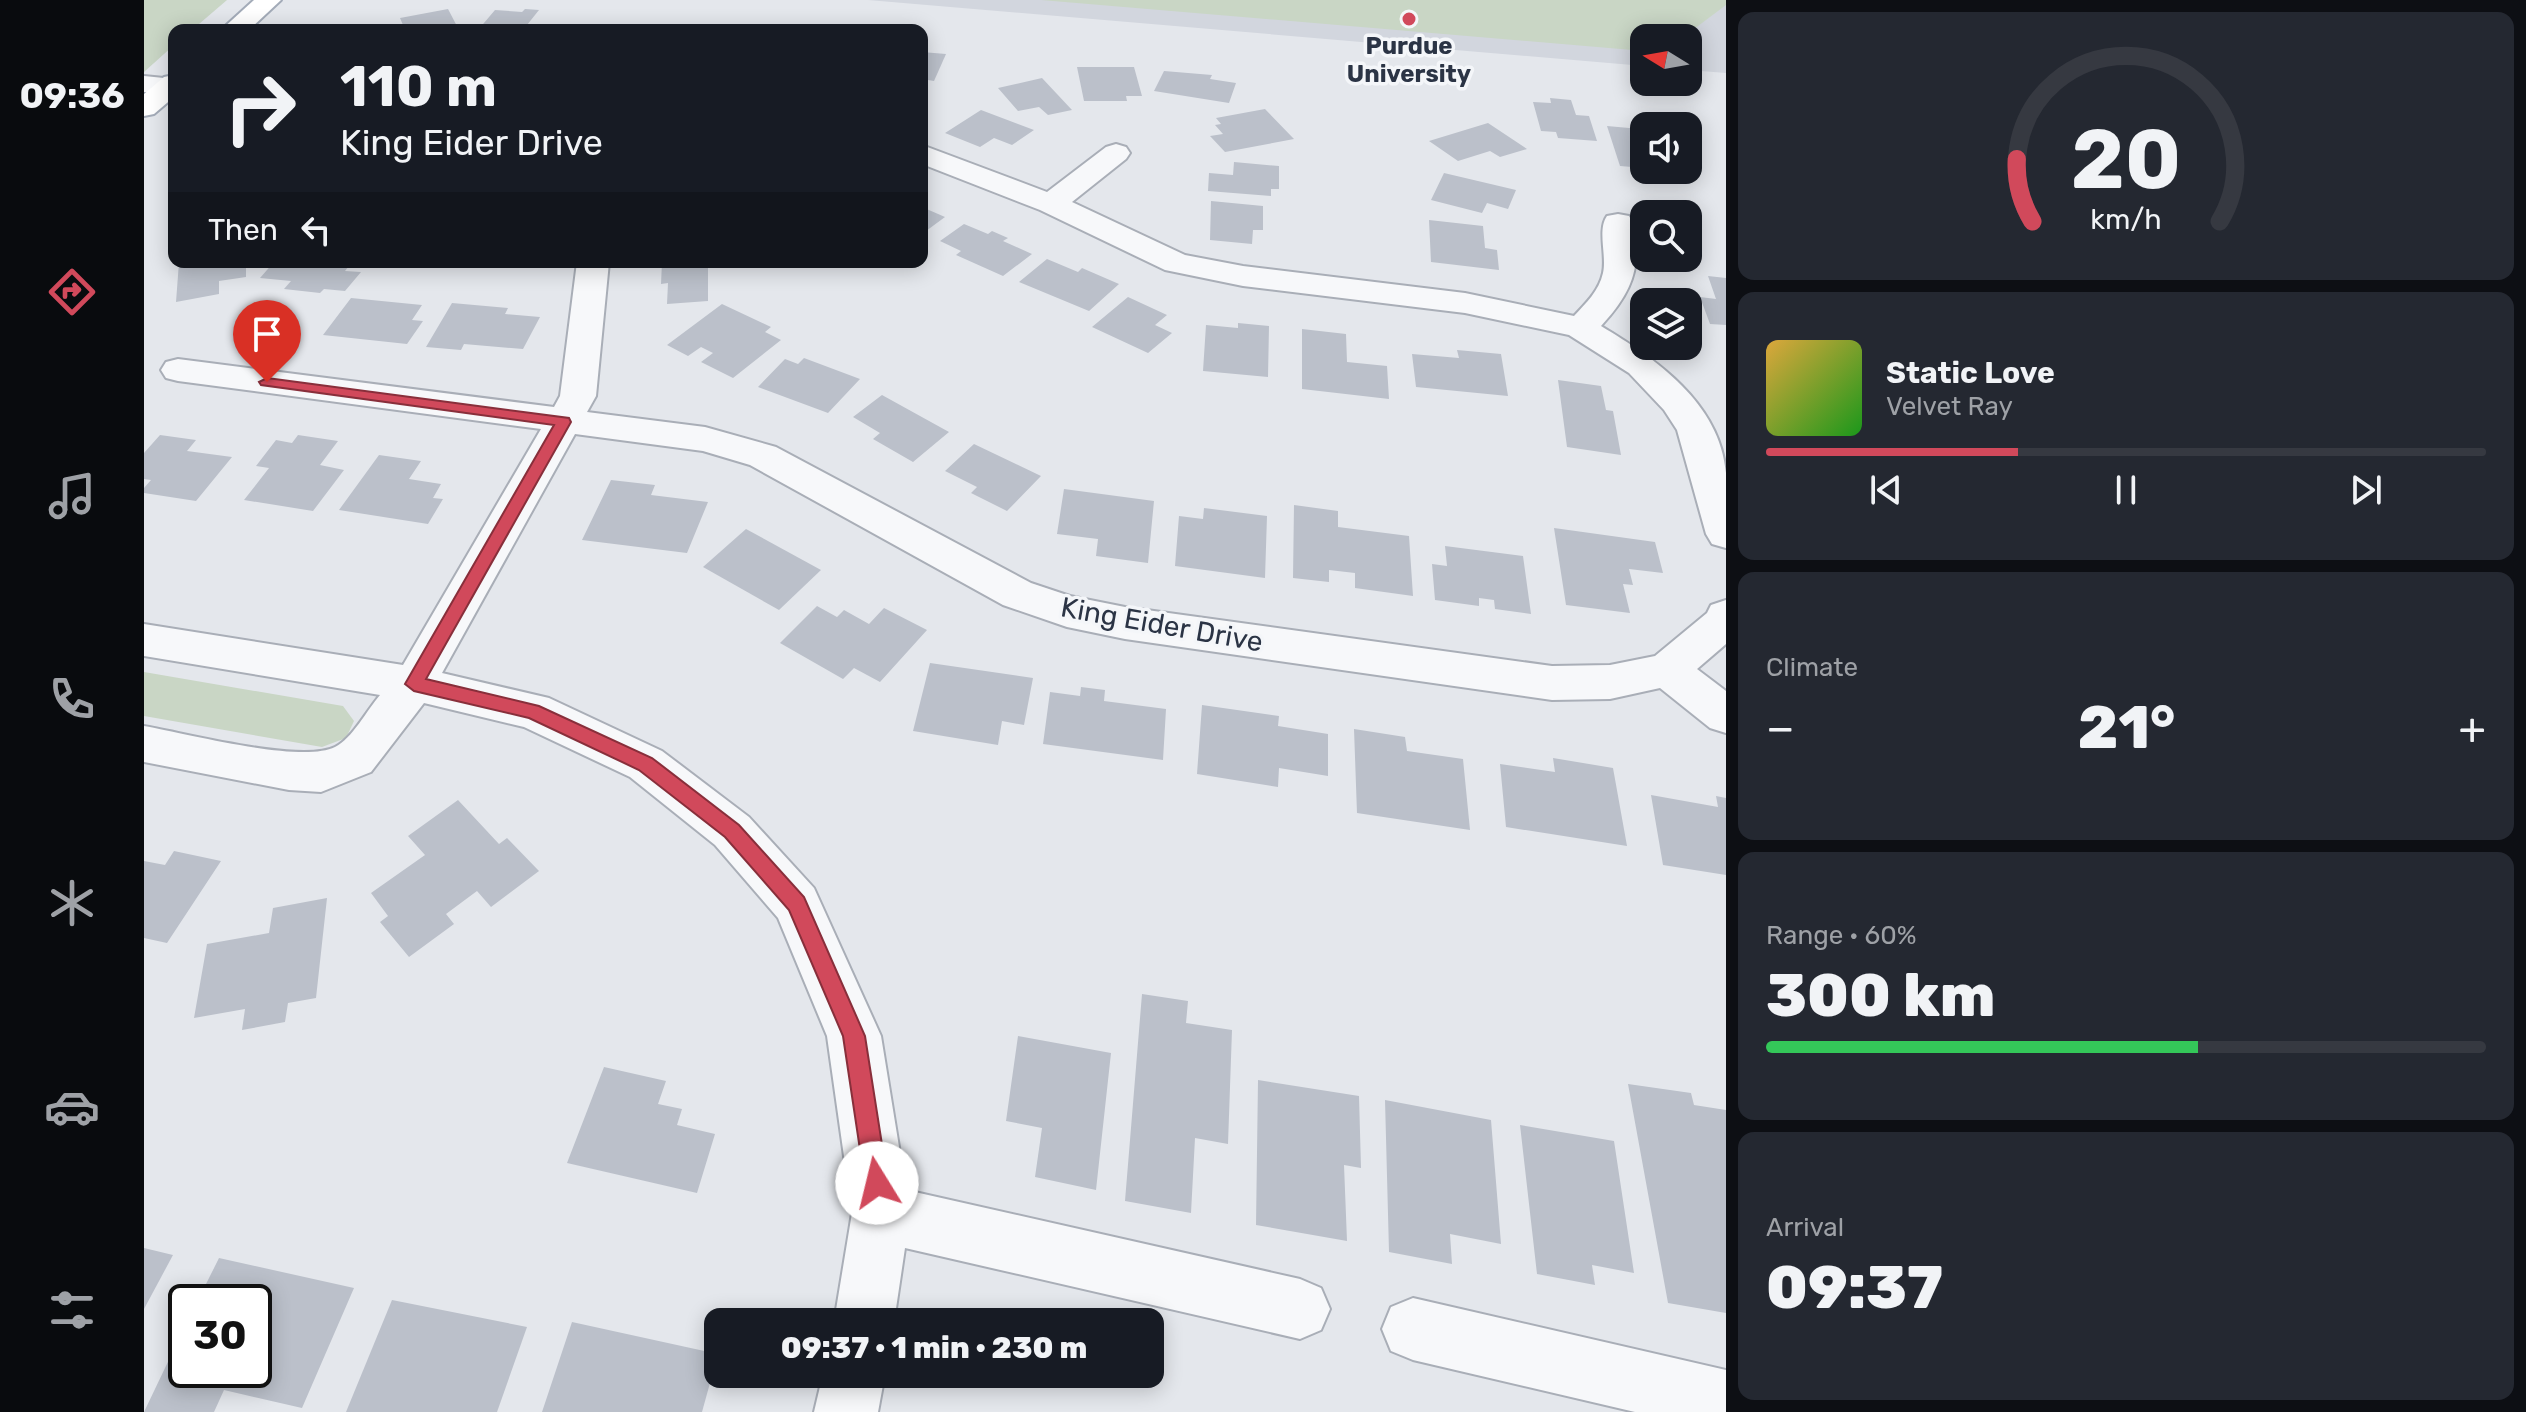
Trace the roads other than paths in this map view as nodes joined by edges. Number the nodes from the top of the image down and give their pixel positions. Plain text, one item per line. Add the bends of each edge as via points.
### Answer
1 (269, 0) edge
2 (241, 24) edge
3 (163, 84) edge
4 (144, 108) edge
5 (1116, 153) dead end
6 (928, 156) edge
7 (1051, 204) junction
8 (1618, 223) dead end
9 (592, 268) edge
10 (1581, 328) junction
11 (178, 370) dead end
12 (563, 422) junction
13 (1726, 534) edge
14 (1725, 620) edge
15 (144, 640) edge
16 (1667, 670) junction
17 (414, 684) junction
18 (1726, 715) edge
19 (144, 744) edge
20 (881, 1213) junction
21 (866, 1308) edge
22 (1300, 1309) dead end
23 (1413, 1329) dead end
24 (851, 1388) edge
25 (1726, 1402) edge
26 (846, 1412) edge

1 - 2 main road
3 - 4 main road
5 - 7 street
6 - 7 street
7 - 10 street via 1147,252 1208,271 1465,303
8 - 10 street via 1623,258 1613,294
9 - 12 street via 578,396
10 - 13 street via 1641,365 1677,402 1695,429
11 - 12 street, King Eider Drive
12 - 16 street, King Eider Drive via 705,439 763,456 1017,594 1067,611 1552,683 1610,682
12 - 17 street
14 - 16 street, King Eider Drive
15 - 17 street
16 - 18 street
17 - 19 street via 355,759 321,773
17 - 20 street via 533,711 646,764 732,831 797,904 854,1036
20 - 21 street
20 - 22 street
23 - 25 street
24 - 26 street

